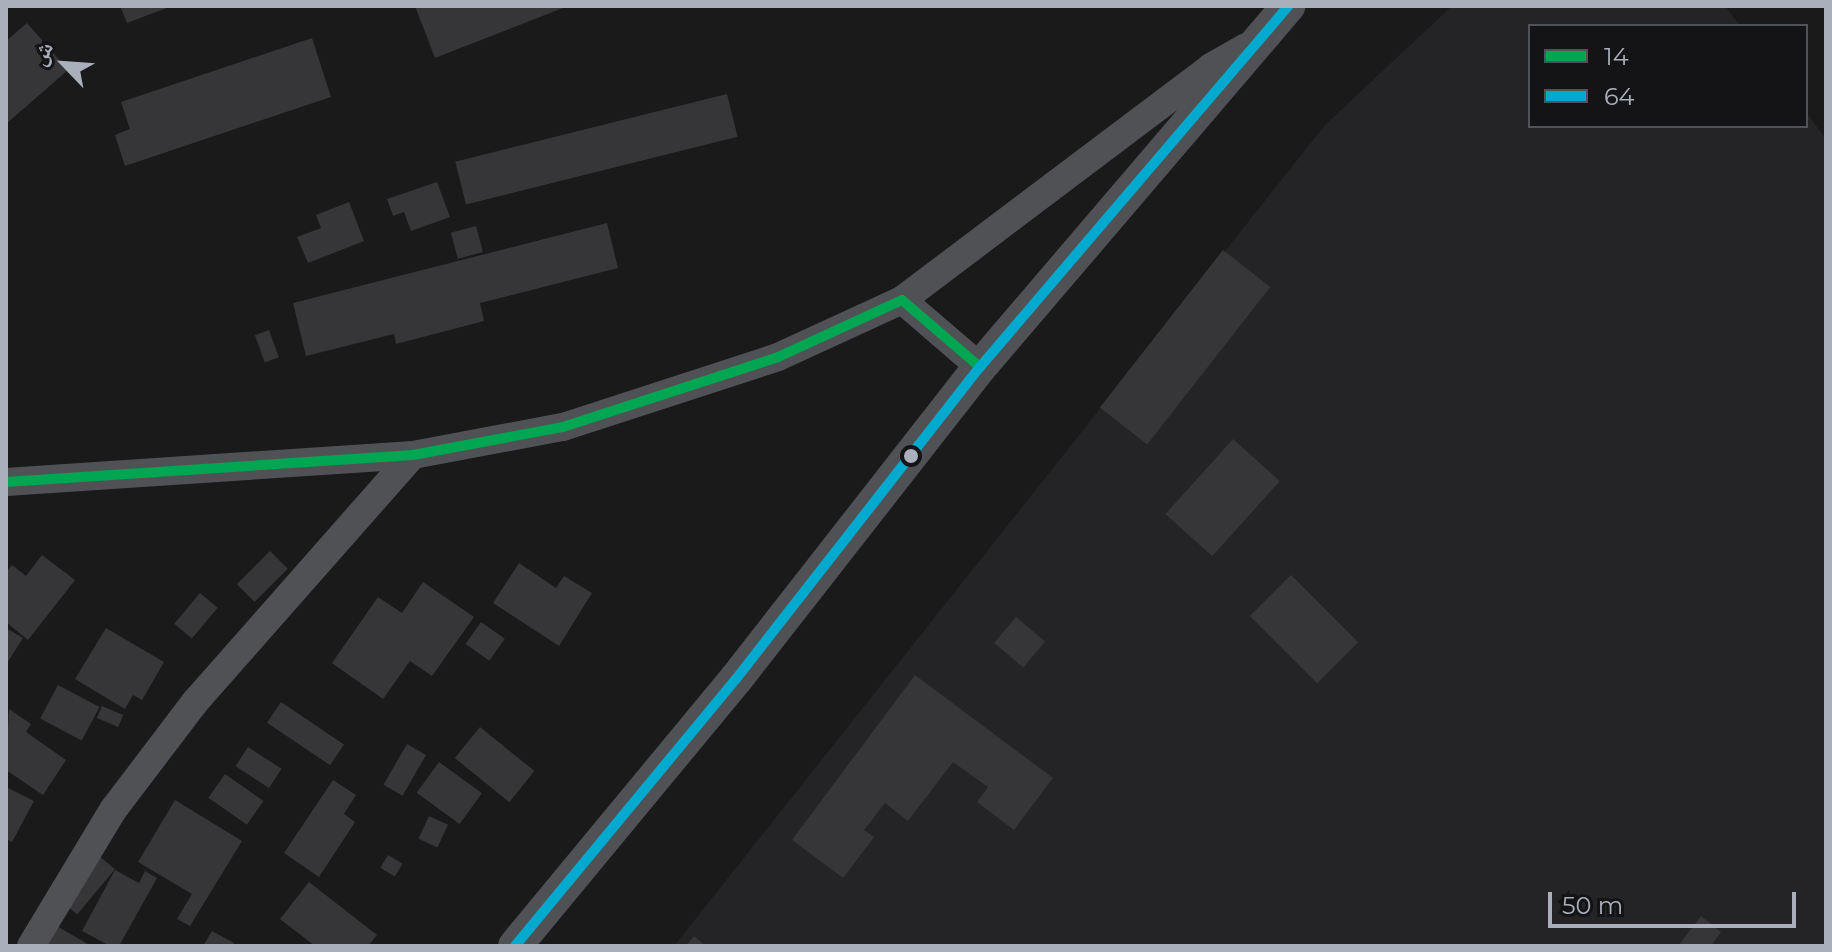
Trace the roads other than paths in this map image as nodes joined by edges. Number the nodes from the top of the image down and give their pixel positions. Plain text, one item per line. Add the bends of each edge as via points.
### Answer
1 (1288, 6) edge
2 (1261, 39) junction
3 (902, 300) junction
4 (980, 367) junction
5 (413, 455) junction
6 (6, 482) edge
7 (31, 946) edge
8 (515, 946) edge

1 - 2 street
2 - 3 street via 1211,67
2 - 4 street
3 - 4 street
3 - 5 street via 778,357 672,394 563,427
4 - 8 street via 736,679
5 - 6 street
5 - 7 street via 195,702 113,810

